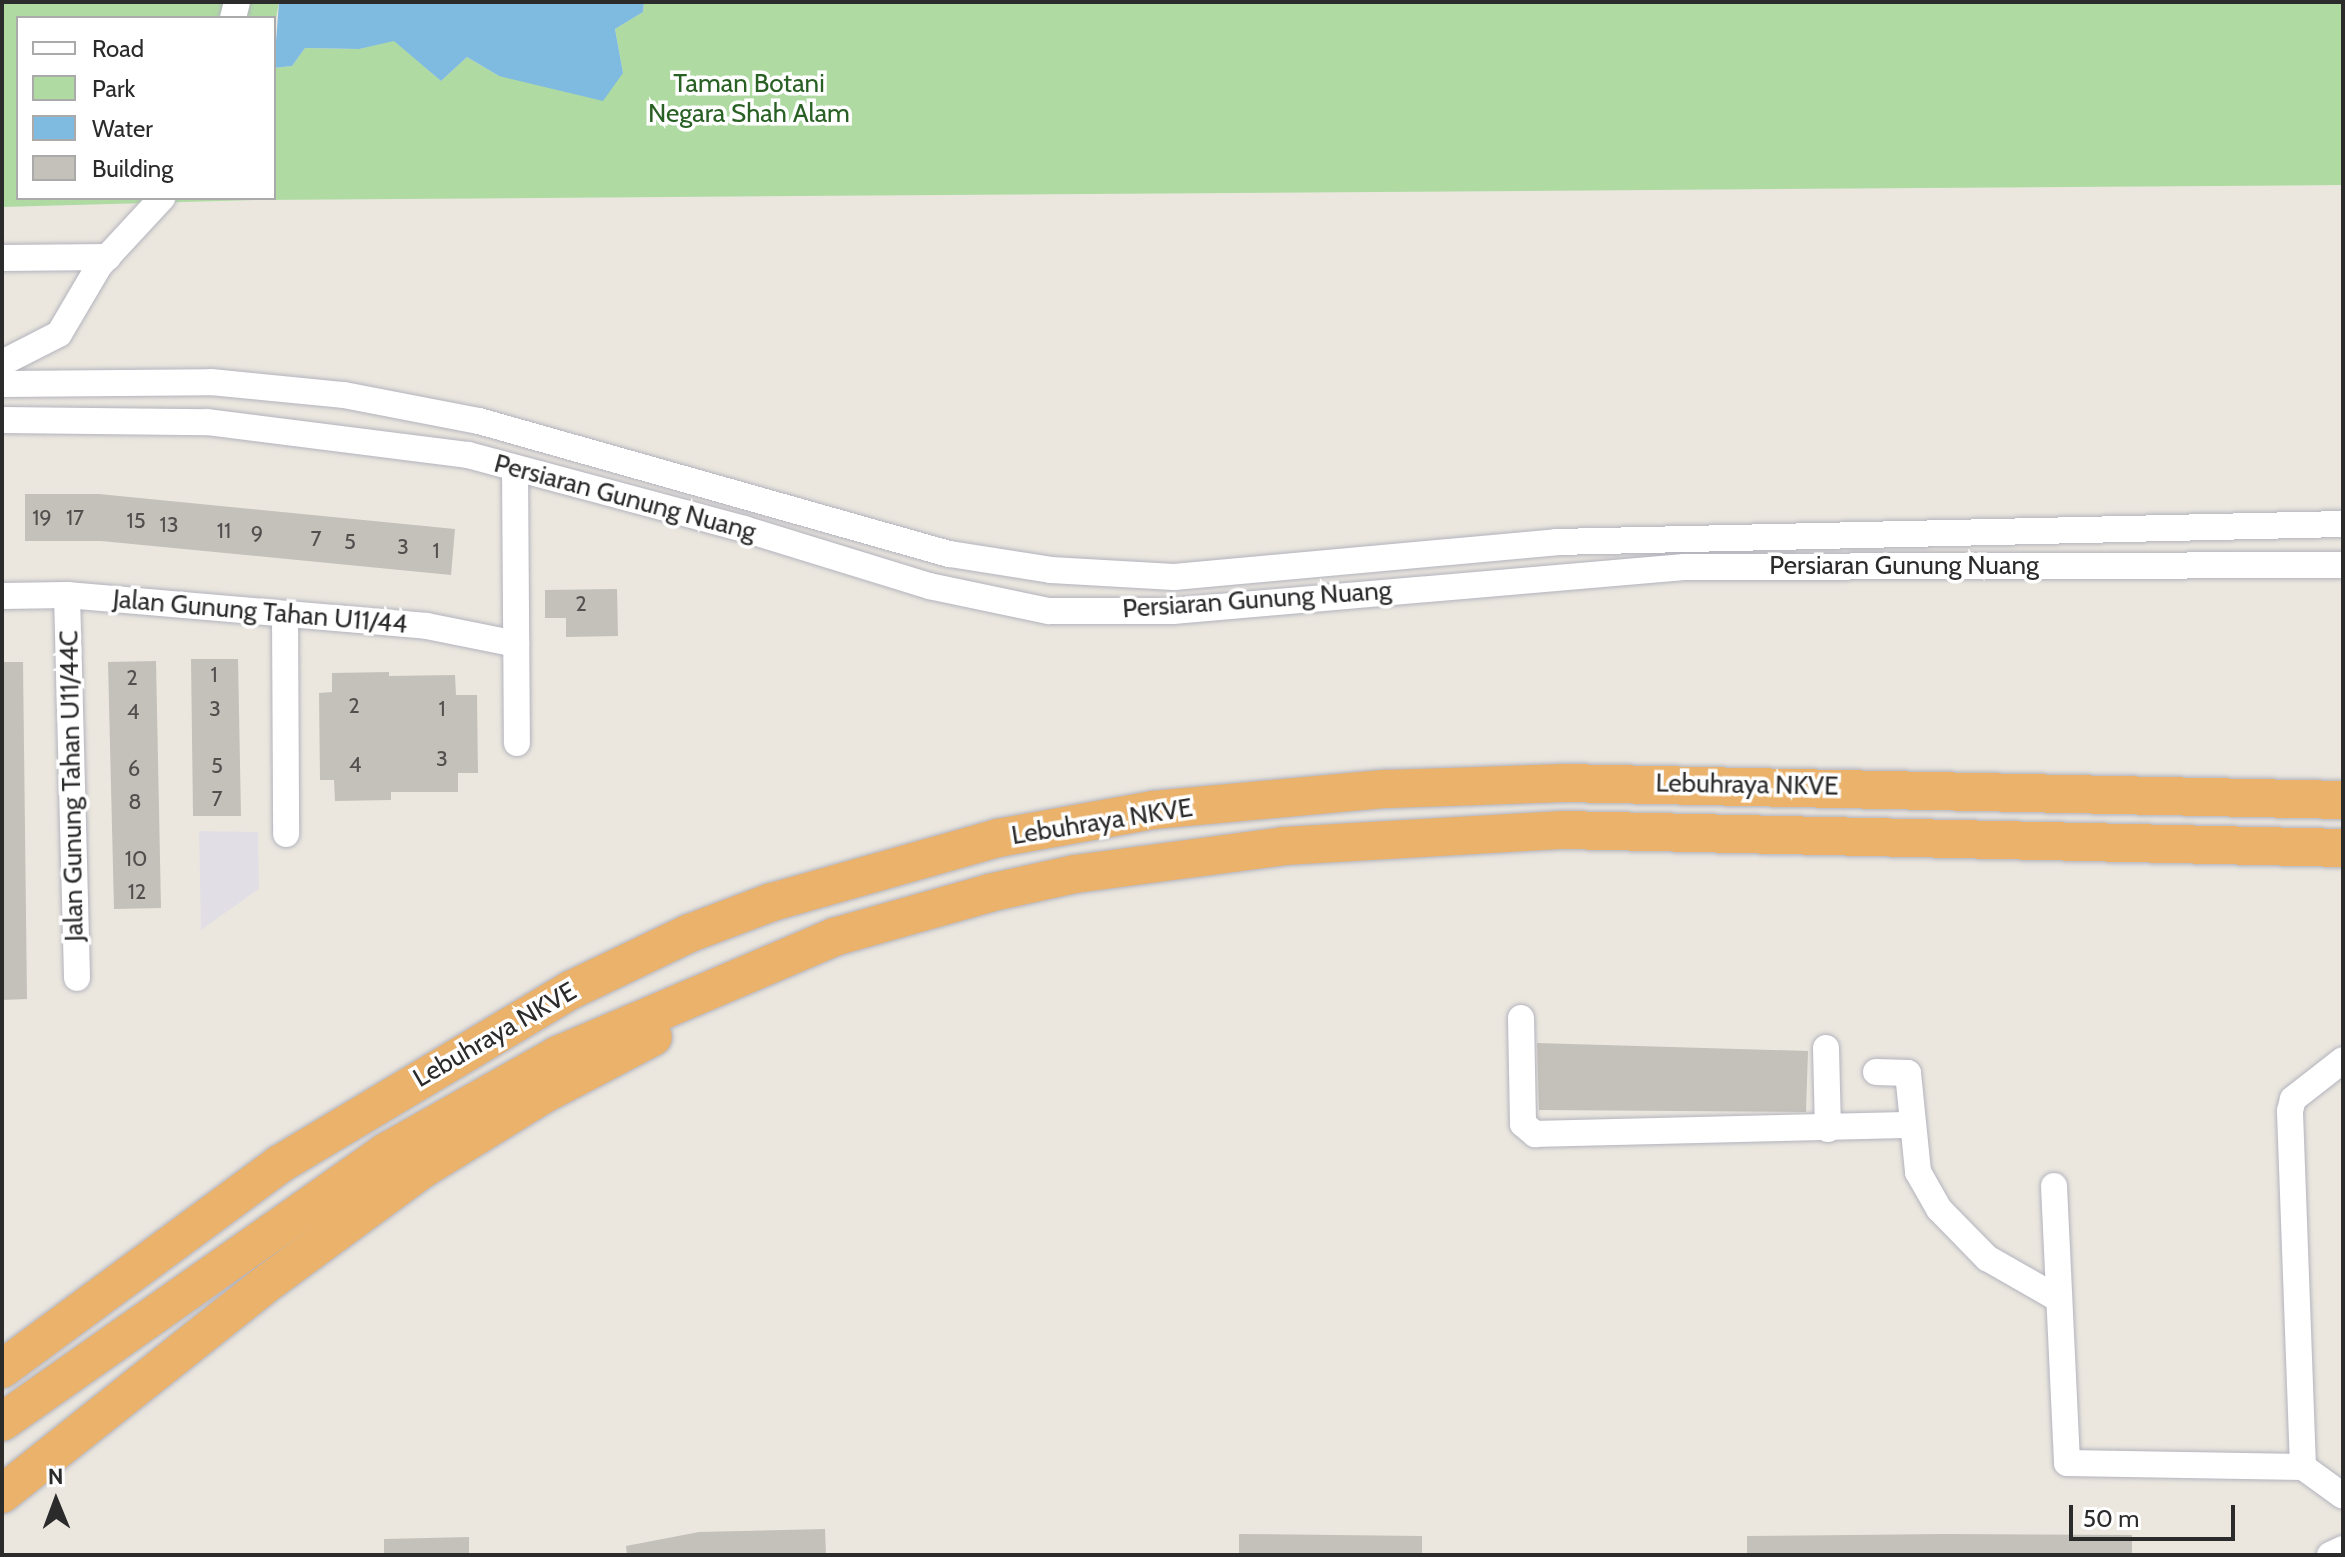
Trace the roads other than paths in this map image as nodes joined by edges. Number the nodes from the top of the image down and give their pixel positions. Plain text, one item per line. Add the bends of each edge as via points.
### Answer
1 (160, 200) edge
2 (108, 257) junction
3 (2, 258) edge
4 (2, 363) edge
5 (2, 384) edge
6 (2, 420) edge
7 (515, 468) junction
8 (2343, 524) edge
9 (2343, 565) edge
10 (67, 595) junction
11 (2, 596) edge
12 (285, 614) junction
13 (516, 644) junction
14 (517, 743) dead end
15 (2343, 800) edge
16 (286, 834) dead end
17 (2343, 848) edge
18 (834, 937) junction
19 (77, 978) dead end
20 (1521, 1018) dead end
21 (1826, 1048) dead end
22 (2343, 1060) edge
23 (1876, 1072) dead end
24 (1913, 1125) junction
25 (1828, 1129) junction
26 (2054, 1186) dead end
27 (2059, 1299) junction
28 (46, 1336) junction
29 (2, 1360) edge
30 (2, 1369) edge
31 (2, 1422) edge
32 (2303, 1467) junction
33 (2, 1494) edge
34 (2343, 1496) edge
35 (2343, 1549) edge
36 (2330, 1555) edge

1 - 2 street
2 - 3 street
2 - 4 street via 59,334
5 - 8 street, Persiaran Gunung Nuang via 211,382 344,395 479,421 950,554 1097,573 1174,577 1571,542
6 - 7 street, Persiaran Gunung Nuang via 207,422 468,455
7 - 9 street, Persiaran Gunung Nuang via 744,529 929,586 1049,611 1173,611 1684,567
7 - 13 street
10 - 11 street, Jalan Gunung Tahan U11/44
10 - 12 street, Jalan Gunung Tahan U11/44
10 - 19 street, Jalan Gunung Tahan U11/44C
12 - 13 street, Jalan Gunung Tahan U11/44 via 427,626
12 - 16 street
13 - 14 street
15 - 28 highway, Lebuhraya NKVE via 1564,783 1386,789 1153,810 998,838 772,902 690,933 571,990 280,1164
17 - 18 highway, Lebuhraya NKVE via 1642,831 1391,838 1075,874
18 - 31 highway, Lebuhraya NKVE via 653,1010 465,1106 312,1201
18 - 33 highway via 542,1095 424,1168 262,1287
20 - 25 street via 1523,1124 1535,1134
21 - 25 street
22 - 32 street via 2293,1099 2290,1111
23 - 24 street via 1908,1073
24 - 25 street
24 - 27 street via 1918,1172 1939,1209 1987,1258
26 - 27 street
27 - 32 street via 2067,1463
28 - 29 highway
28 - 30 highway, Lebuhraya NKVE
32 - 34 street
35 - 36 street

